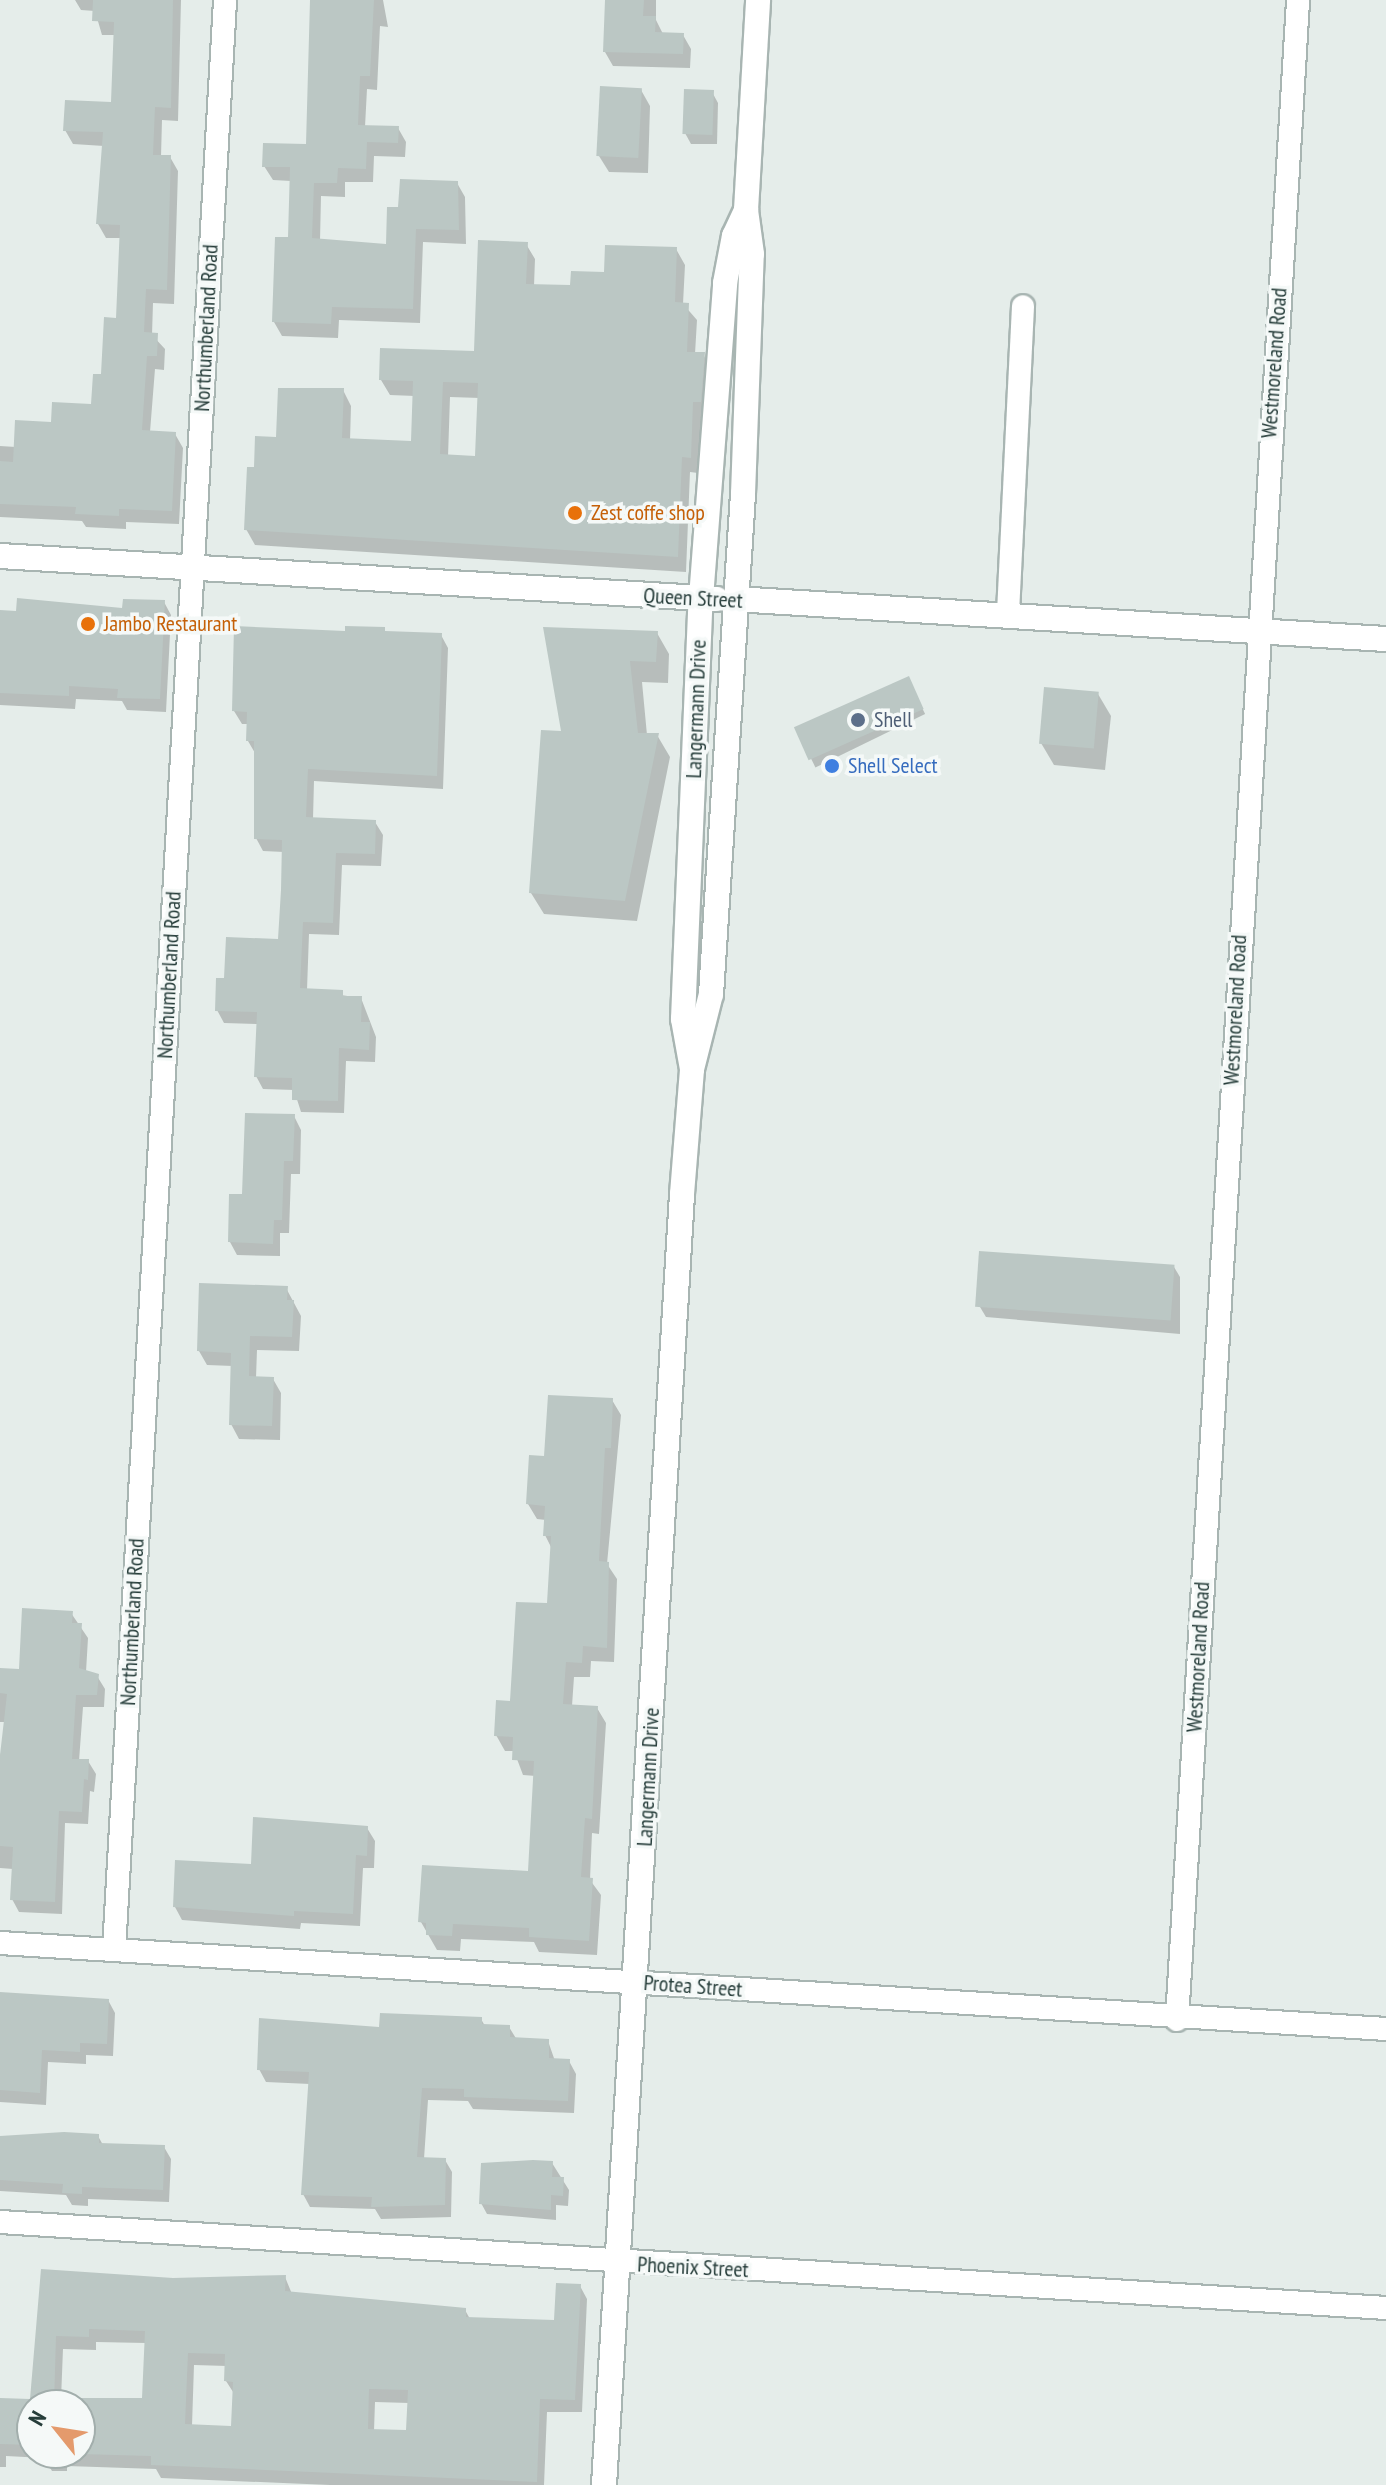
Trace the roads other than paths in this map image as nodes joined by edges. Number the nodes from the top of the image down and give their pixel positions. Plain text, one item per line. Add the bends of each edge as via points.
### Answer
1 (225, 0) edge
2 (758, 0) edge
3 (1298, 0) edge
4 (746, 210) junction
5 (1023, 306) dead end
6 (0, 556) edge
7 (193, 570) junction
8 (701, 598) junction
9 (735, 599) junction
10 (1008, 613) junction
11 (1257, 632) junction
12 (1386, 639) edge
13 (692, 1069) junction
14 (0, 1943) edge
15 (114, 1950) junction
16 (636, 1982) junction
17 (1177, 2020) junction
18 (1386, 2029) edge
19 (0, 2222) edge
20 (620, 2263) junction
21 (1386, 2308) edge
22 (604, 2485) edge

1 - 7 street, Northumberland Road
2 - 4 main road, Langermann Drive
3 - 11 street, Westmoreland Road
4 - 8 main road, Langermann Drive via 734,236 725,283
4 - 9 main road, Langermann Drive via 752,283
5 - 10 street
6 - 7 main road, Queen Street
7 - 8 main road, Queen Street
7 - 15 street, Northumberland Road
8 - 9 main road, Queen Street
8 - 13 main road, Langermann Drive via 683,1019
9 - 10 main road, Queen Street
9 - 13 main road, Langermann Drive via 711,994
10 - 11 main road, Queen Street
11 - 12 main road, Queen Street
11 - 17 street, Westmoreland Road
13 - 16 main road, Langermann Drive
14 - 15 street, Protea Street
15 - 16 street, Protea Street
16 - 17 street, Protea Street
16 - 20 main road, Langermann Drive
17 - 18 street, Protea Street
19 - 20 street, Phoenix Street
20 - 21 street, Phoenix Street
20 - 22 main road, Langermann Drive

